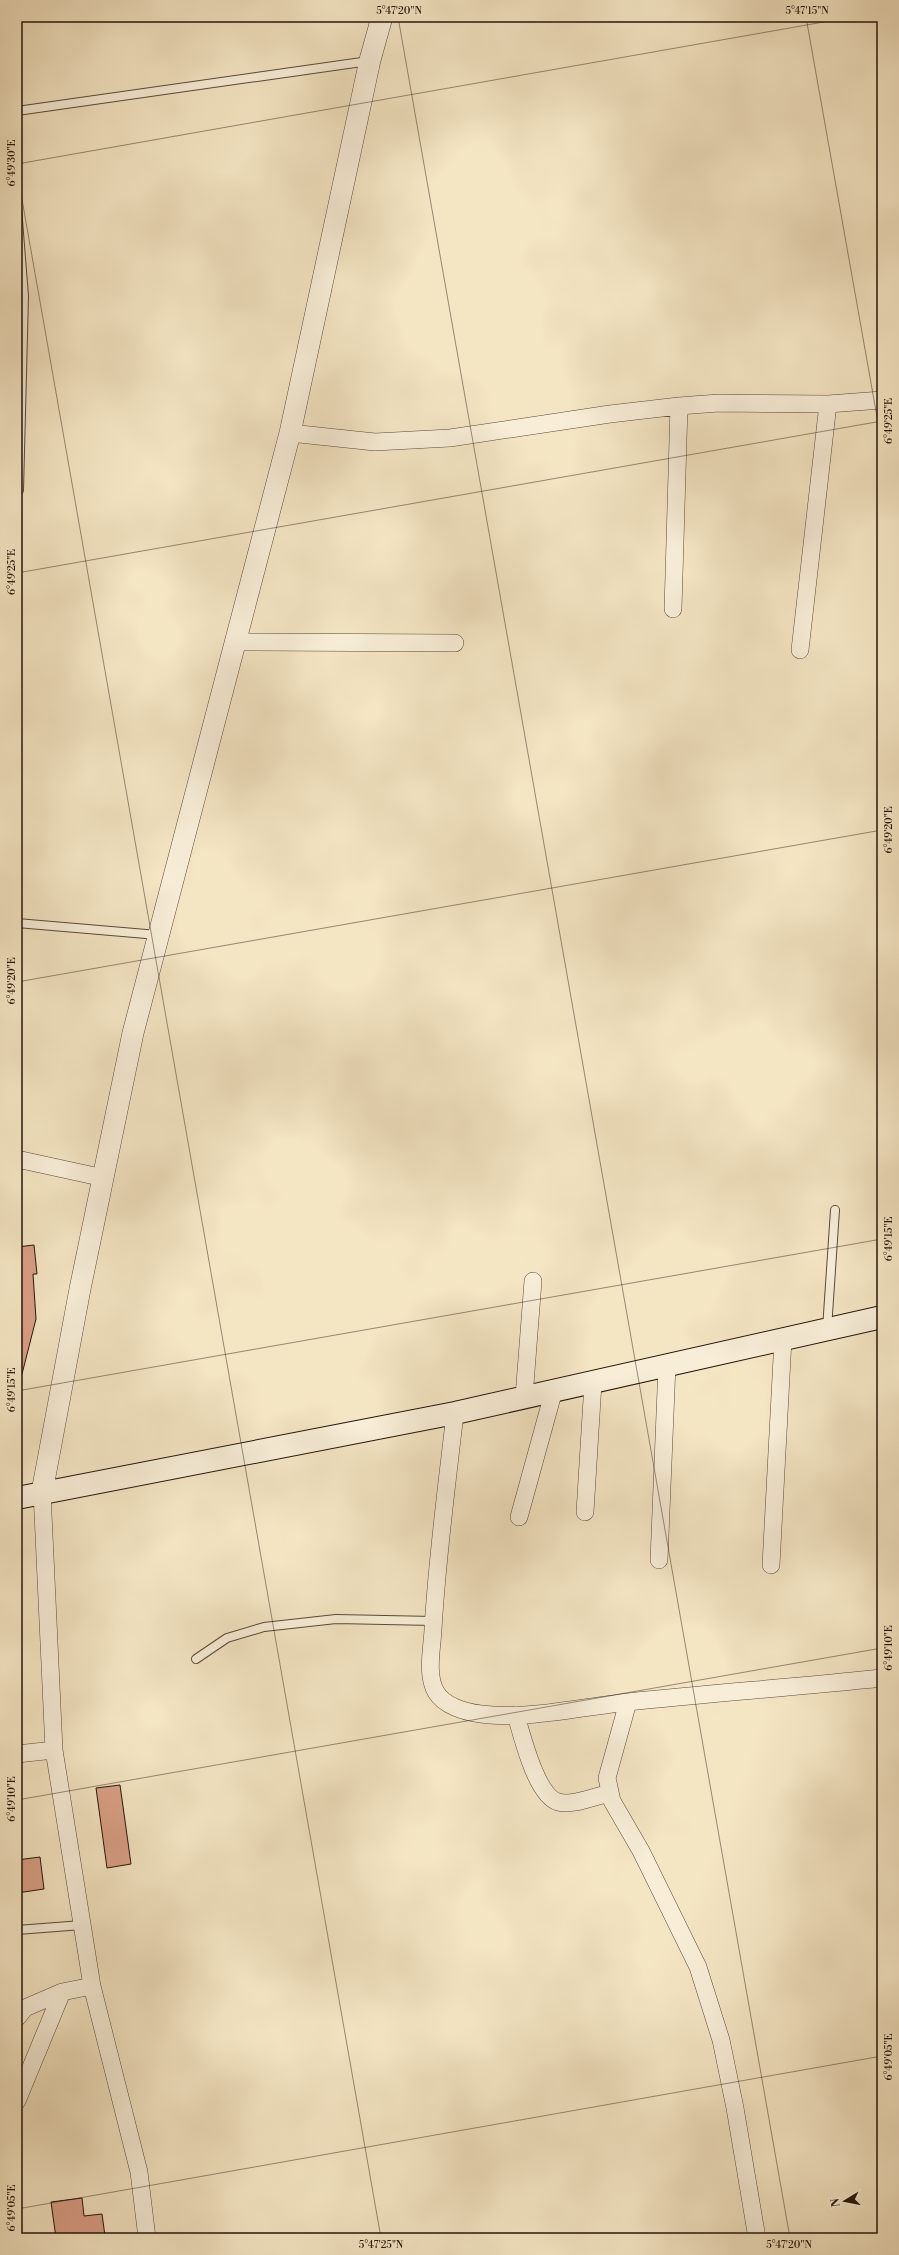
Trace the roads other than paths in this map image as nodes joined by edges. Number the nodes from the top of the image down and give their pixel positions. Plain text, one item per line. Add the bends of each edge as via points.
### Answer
1 (382, 17) edge
2 (370, 60) junction
3 (17, 111) edge
4 (17, 208) edge
5 (20, 346) edge
6 (882, 400) edge
7 (828, 404) junction
8 (679, 406) junction
9 (290, 432) junction
10 (19, 490) dead end
11 (673, 609) dead end
12 (237, 642) junction
13 (455, 643) dead end
14 (800, 650) dead end
15 (17, 923) edge
16 (159, 935) junction
17 (17, 1159) edge
18 (104, 1178) junction
19 (835, 1210) dead end
20 (533, 1280) dead end
21 (882, 1317) edge
22 (827, 1330) junction
23 (783, 1340) junction
24 (667, 1365) junction
25 (593, 1383) junction
26 (554, 1390) junction
27 (524, 1397) junction
28 (455, 1413) junction
29 (42, 1492) junction
30 (17, 1498) edge
31 (585, 1512) dead end
32 (519, 1517) dead end
33 (659, 1560) dead end
34 (771, 1565) dead end
35 (434, 1621) junction
36 (196, 1658) dead end
37 (882, 1678) edge
38 (628, 1702) junction
39 (516, 1715) junction
40 (54, 1750) junction
41 (17, 1754) edge
42 (610, 1792) junction
43 (82, 1925) junction
44 (17, 1930) edge
45 (92, 1986) junction
46 (62, 1992) junction
47 (17, 2018) edge
48 (17, 2101) edge
49 (147, 2238) edge
50 (757, 2238) edge

1 - 2 street
2 - 3 lane
2 - 9 street
4 - 5 lane via 24,296
5 - 10 lane
6 - 7 street
7 - 8 street via 719,403
7 - 14 street
8 - 9 street via 450,438 375,442
8 - 11 street
9 - 12 street
12 - 13 street
12 - 16 street
15 - 16 lane
16 - 18 street via 133,1033
17 - 18 street
18 - 29 street via 80,1289
19 - 22 lane
20 - 27 street
21 - 22 main road
22 - 23 main road
23 - 24 main road
23 - 34 street
24 - 25 main road
24 - 33 street
25 - 26 main road
25 - 31 street
26 - 27 main road
26 - 32 street
27 - 28 main road
28 - 29 main road
28 - 35 street via 440,1532
29 - 30 main road
29 - 40 street
35 - 36 lane via 336,1619 264,1627 227,1638
35 - 39 street via 431,1676 437,1693 445,1702 457,1708 481,1714
37 - 38 street
38 - 39 street
38 - 42 street via 607,1778
39 - 42 street via 540,1784 551,1798 558,1802 573,1802
40 - 41 street
40 - 43 street
42 - 50 street via 612,1801 644,1858 698,1967 721,2040
43 - 44 lane
43 - 45 street
45 - 46 street
45 - 49 street via 139,2172
46 - 47 street via 25,2008
46 - 48 street

